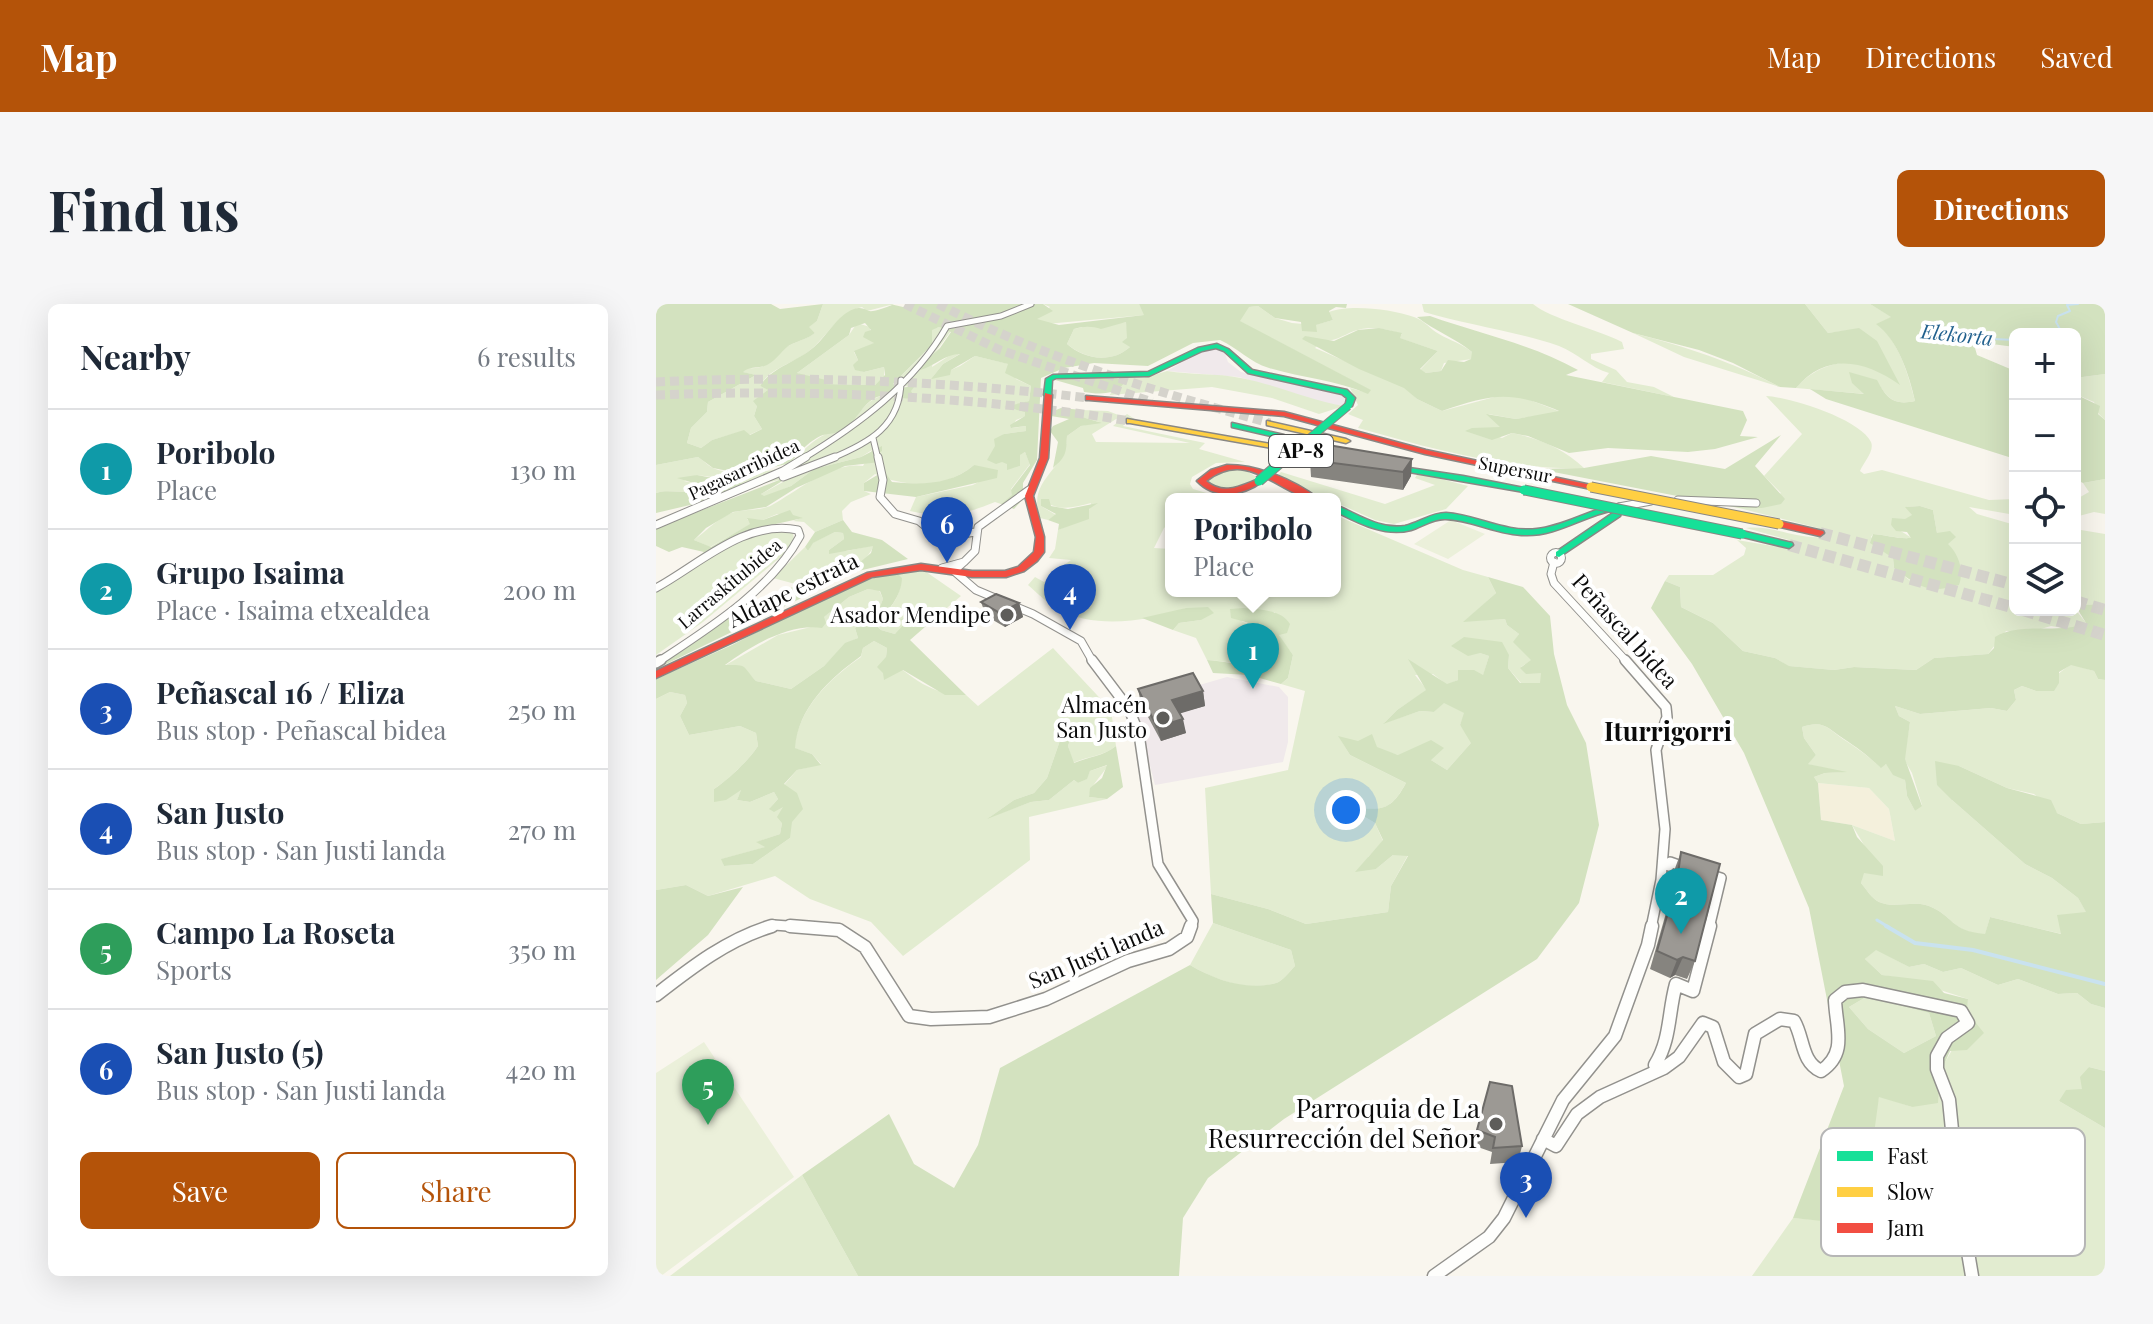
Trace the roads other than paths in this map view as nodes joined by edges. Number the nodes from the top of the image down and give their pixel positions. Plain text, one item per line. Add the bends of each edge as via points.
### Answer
1 (1031, 304) edge
2 (901, 380) junction
3 (1089, 398) tunnel mouth
4 (1130, 421) tunnel mouth
5 (1270, 423) tunnel mouth
6 (1235, 425) dead end
7 (873, 438) junction
8 (1382, 462) edge
9 (1264, 477) edge
10 (1264, 477) edge
11 (1264, 477) edge
12 (1264, 477) edge
13 (1546, 479) junction
14 (749, 487) junction
15 (1029, 490) junction
16 (1225, 493) edge
17 (1225, 493) edge
18 (1301, 493) edge
19 (1756, 503) dead end
20 (1619, 507) junction
21 (1341, 510) edge
22 (656, 525) edge
23 (975, 532) junction
24 (1820, 533) tunnel mouth
25 (1789, 545) tunnel mouth
26 (1557, 558) joint
27 (948, 570) junction
28 (656, 588) edge
29 (656, 663) edge
30 (656, 675) edge
31 (1663, 864) junction
32 (656, 995) edge
33 (1655, 1065) dead end
34 (1952, 1128) edge
35 (1543, 1139) junction
36 (1969, 1256) edge
37 (1434, 1276) edge
38 (1972, 1276) edge

1 - 2 street, Pagasarribidea via 1001,316 947,326 931,354
2 - 7 street via 902,393 890,424
2 - 14 street, Pagasarribidea via 855,427
3 - 13 main road via 1271,412
4 - 6 main road, AP-8 via 1351,456
5 - 13 main road, Supersur / AP-8
7 - 14 street
7 - 23 street via 883,480 880,497 889,509 945,537
8 - 25 main road, Supersur, bridge
9 - 15 main road, bridge via 1351,398 1250,372 1219,346 1146,375 1049,380 1044,458
10 - 16 main road, bridge
11 - 17 main road, bridge via 1238,466 1215,469 1201,481
12 - 18 main road, bridge
13 - 24 main road, Supersur / AP-8, bridge
14 - 22 street, Pagasarribidea
15 - 23 street
15 - 27 main road via 1042,541 1033,561 995,575
19 - 20 street via 1660,501
20 - 21 main road via 1603,508 1557,528 1527,532 1445,516 1388,529
20 - 26 main road, Peñascal bidea via 1617,514
23 - 27 street via 975,551
26 - 31 street, Peñascal bidea via 1551,574 1554,583 1666,707 1656,750 1665,829
27 - 30 main road, Aldape estrata via 906,567 861,577
27 - 32 street, San Justi landa via 976,590 1081,641 1129,709 1139,734 1158,864 1193,921 1187,937 1046,999 983,1017 909,1016 865,947 839,930 774,925 744,934
28 - 29 street, Larraskitubidea via 760,529 798,530 796,549 771,573
31 - 33 street via 1721,878 1696,984 1693,991 1676,984 1667,1045
31 - 35 street, Peñascal bidea via 1648,945 1615,1036 1563,1100
34 - 35 street via 1937,1056 1947,1038 1968,1023 1966,1015 1863,990 1845,992 1835,1000 1842,1040 1829,1067 1821,1071 1807,1060 1800,1028 1780,1019 1755,1034 1750,1066 1739,1077 1717,1049 1713,1027 1703,1023 1679,1057 1664,1068 1600,1097 1577,1114 1556,1146
35 - 37 street, Peñascal bidea via 1489,1237
36 - 38 street

